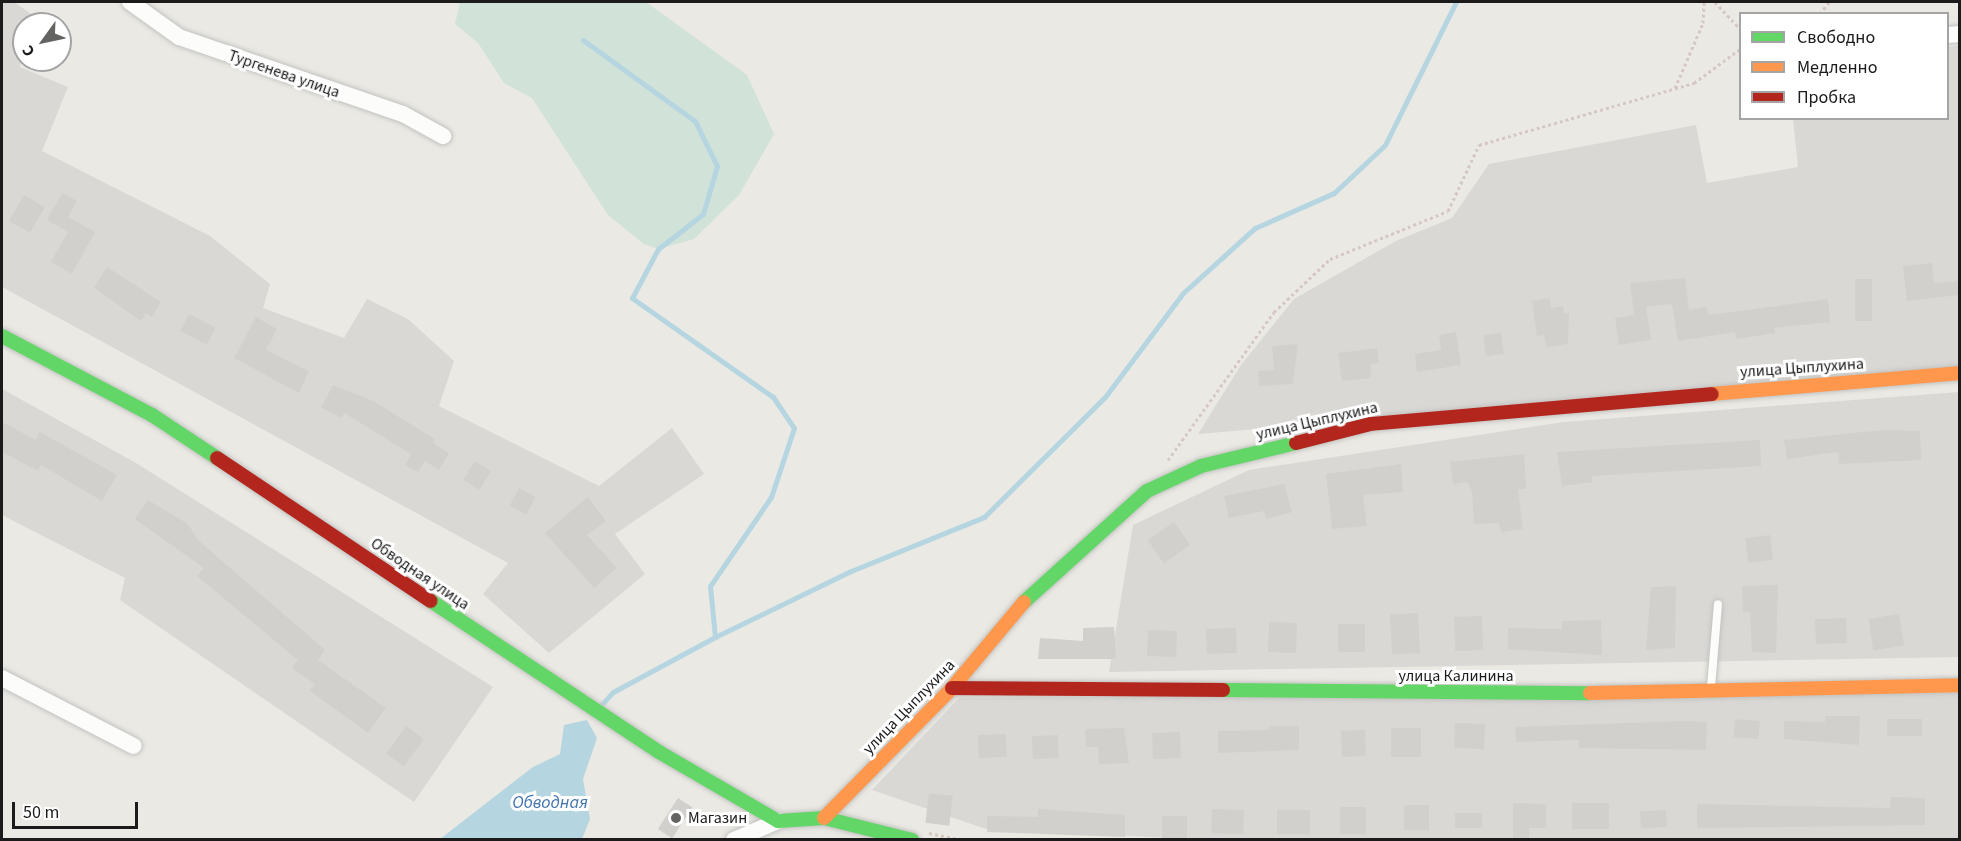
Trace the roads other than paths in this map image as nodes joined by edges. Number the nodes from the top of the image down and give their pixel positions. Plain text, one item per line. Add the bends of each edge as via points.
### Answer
1 (130, 2) edge
2 (443, 136) dead end
3 (2, 336) edge
4 (1959, 373) edge
5 (1718, 604) dead end
6 (2, 678) edge
7 (1959, 685) edge
8 (952, 688) junction
9 (1711, 688) junction
10 (134, 746) dead end
11 (824, 818) junction
12 (778, 821) junction
13 (734, 840) edge
14 (912, 840) edge

1 - 2 street, Тургенева улица via 179,37 403,114
3 - 12 street, Обводная улица via 152,416 658,752
4 - 8 street, улица Цыплухина via 1370,424 1201,466 1147,491 1104,528 1012,614
5 - 9 lane
6 - 10 street
7 - 9 street, улица Калинина
8 - 9 street, улица Калинина via 1571,693
8 - 11 street, улица Цыплухина
11 - 12 street
11 - 14 street
12 - 13 street

